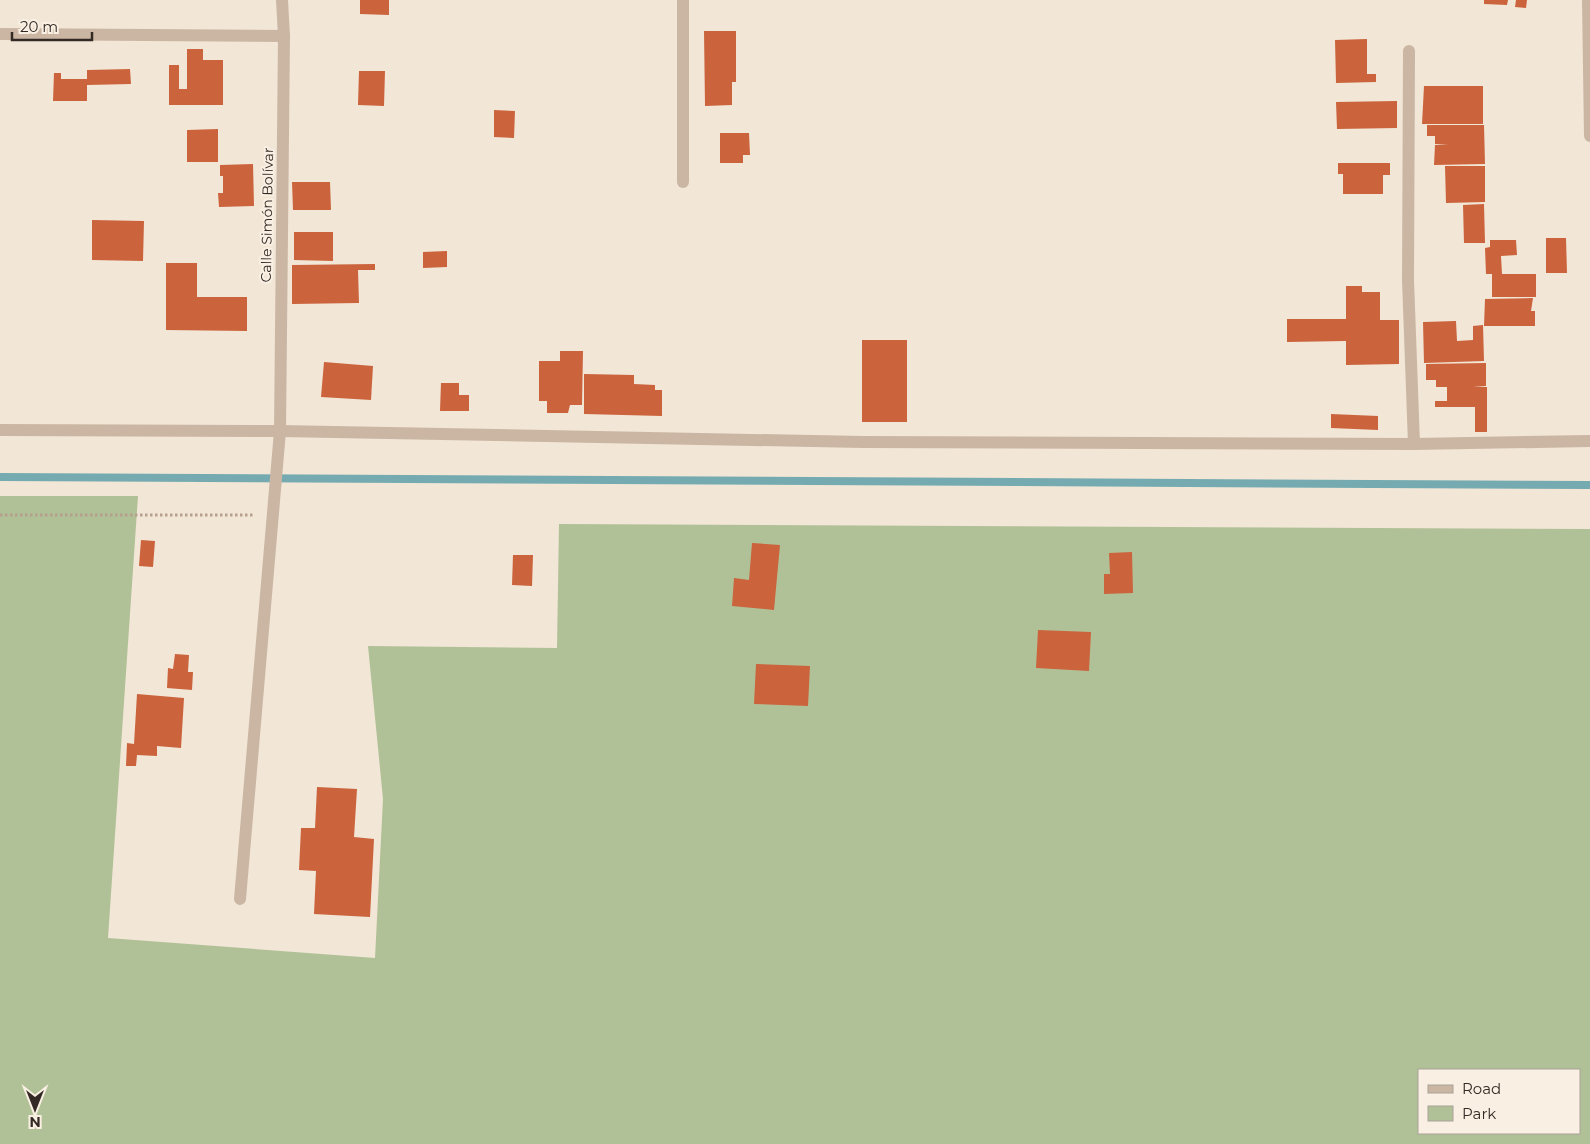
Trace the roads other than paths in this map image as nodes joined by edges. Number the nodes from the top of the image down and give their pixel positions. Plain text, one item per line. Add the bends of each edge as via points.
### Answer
1 (282, 0) edge
2 (683, 0) edge
3 (1588, 0) edge
4 (0, 34) edge
5 (284, 36) junction
6 (1410, 50) dead end
7 (1590, 136) edge
8 (683, 182) dead end
9 (0, 430) edge
10 (280, 431) junction
11 (1590, 441) edge
12 (1414, 444) junction
13 (240, 899) dead end

1 - 5 street, Calle Simón Bolívar
2 - 8 street
3 - 7 street
4 - 5 street
5 - 10 street, Calle Simón Bolívar
6 - 12 street via 1408,280
9 - 10 street
10 - 12 street via 863,442
10 - 13 street, Calle Simón Bolívar
11 - 12 street

